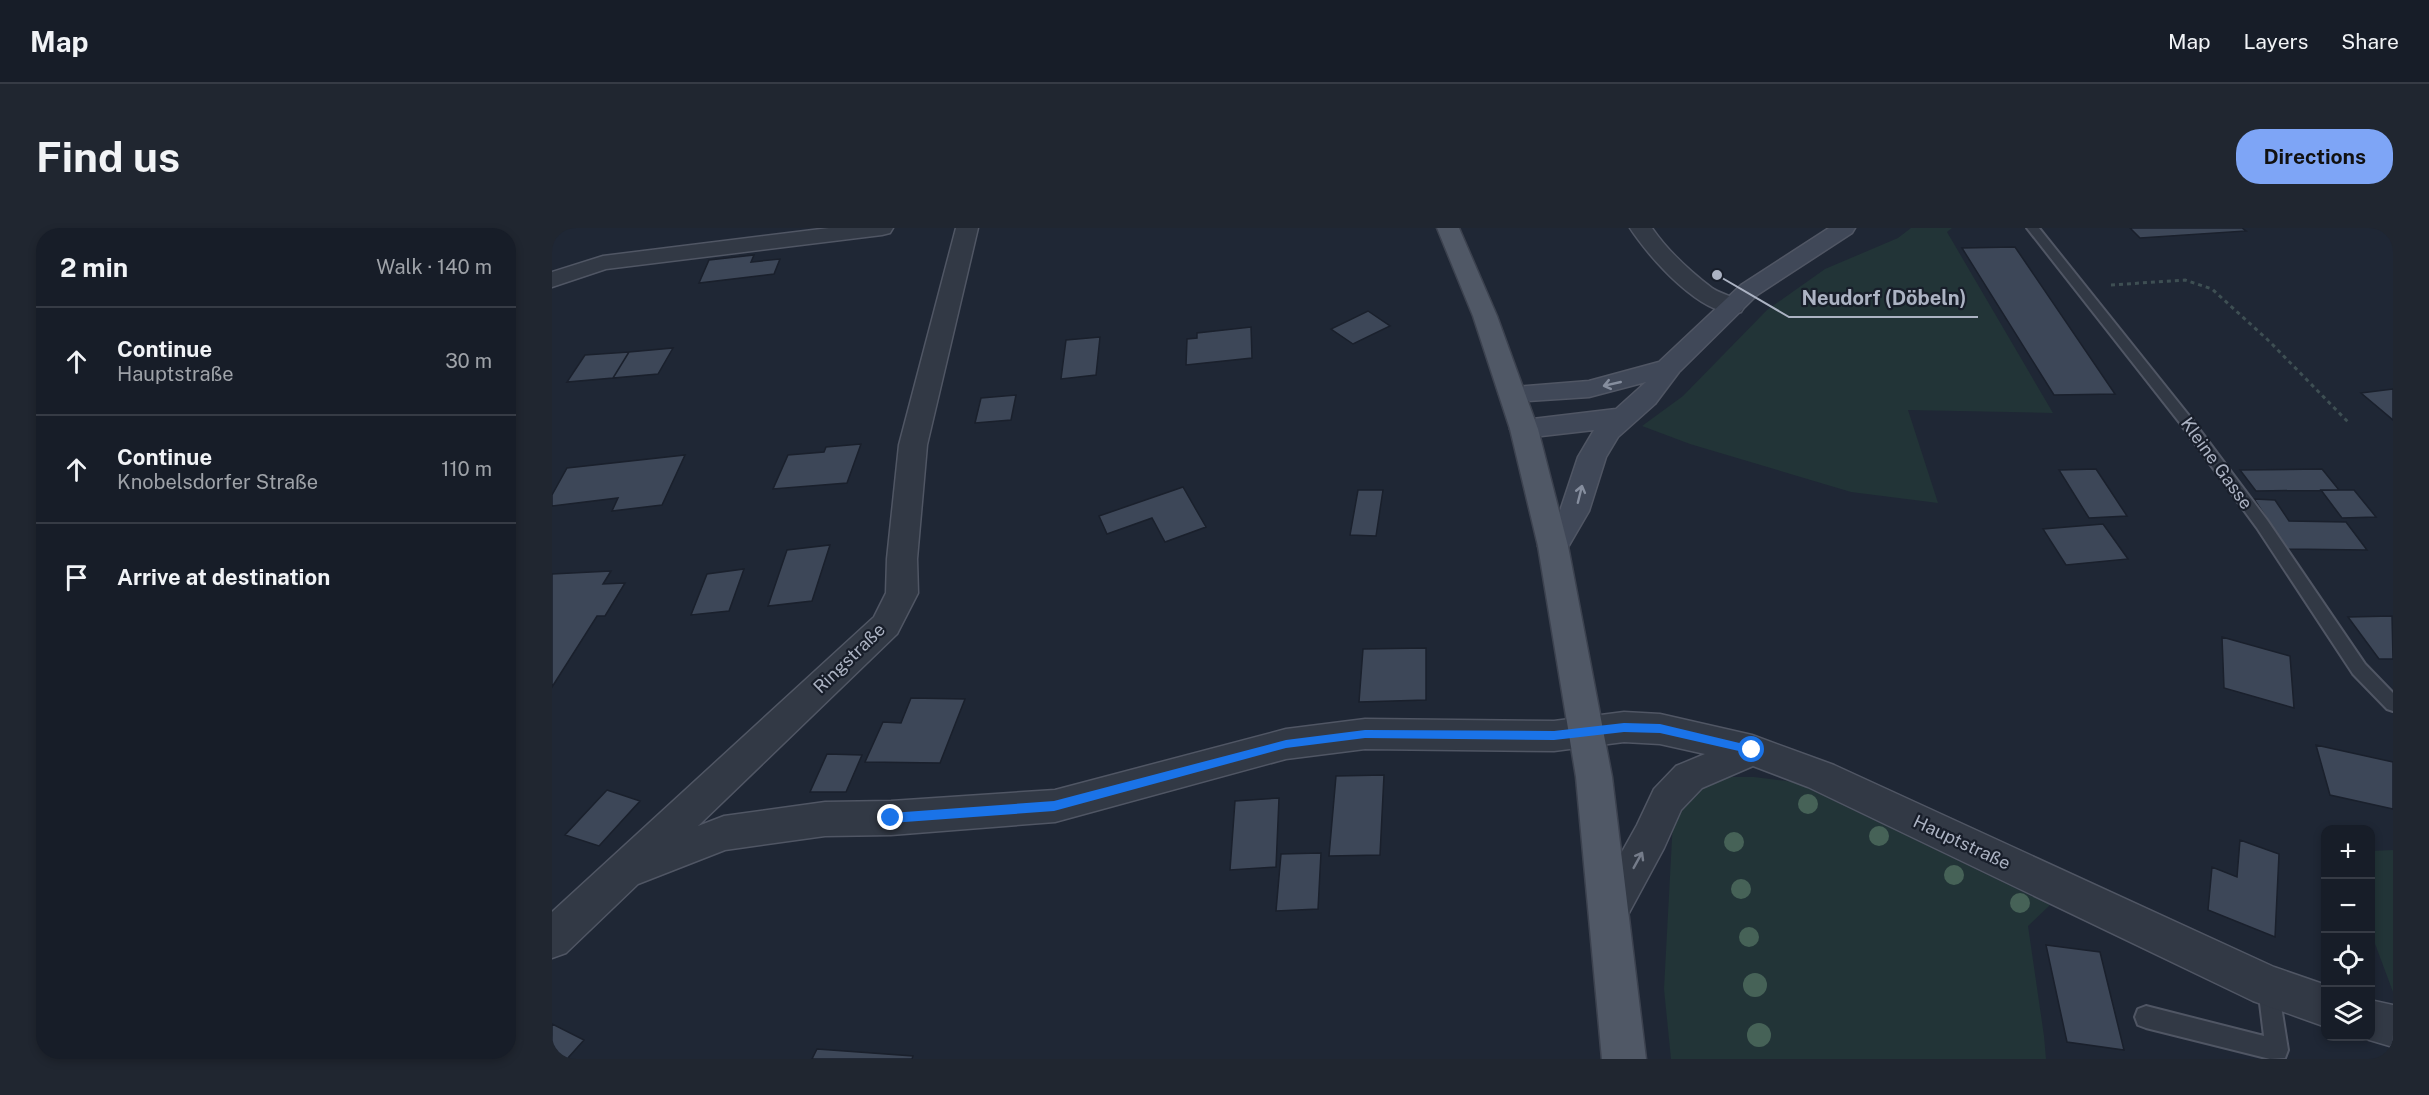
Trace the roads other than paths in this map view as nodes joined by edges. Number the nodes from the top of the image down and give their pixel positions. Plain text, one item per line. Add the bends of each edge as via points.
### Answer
1 (882, 228) edge
2 (967, 228) edge
3 (1448, 228) edge
4 (1641, 228) edge
5 (1844, 228) edge
6 (2033, 228) edge
7 (552, 280) edge
8 (1732, 307) junction
9 (1668, 368) junction
10 (1512, 394) junction
11 (1623, 416) junction
12 (1524, 429) junction
13 (1553, 546) junction
14 (2393, 704) edge
15 (1586, 732) junction
16 (1752, 750) junction
17 (622, 872) junction
18 (1609, 911) junction
19 (552, 939) edge
20 (2268, 986) junction
21 (2321, 1005) edge
22 (2146, 1017) dead end
23 (2375, 1022) edge
24 (2393, 1026) edge
25 (1624, 1059) edge

1 - 7 street via 603,262
2 - 17 street, Ringstraße via 913,445 902,593 886,625
3 - 10 main road
4 - 8 street via 1653,246 1704,294
5 - 8 main road via 1749,290
6 - 14 lane, Kleine Gasse via 2186,420 2262,524 2359,669
8 - 9 main road
9 -> 10 main road via 1589,389
9 - 11 main road via 1662,382
10 - 12 main road
11 - 12 main road
13 -> 11 main road via 1577,506 1599,442
12 - 13 main road
13 - 15 main road
15 - 16 street, Hauptstraße via 1660,729
15 - 17 street, Hauptstraße via 1554,736 1365,734 1286,744 1054,806 825,819 724,833
15 - 18 main road
18 -> 16 street via 1667,800 1689,777
16 - 20 street, Hauptstraße via 1821,776
17 - 19 street, Ringstraße
18 - 25 main road
20 - 21 street, Hauptstraße
20 - 22 lane via 2277,1050
23 - 24 street

